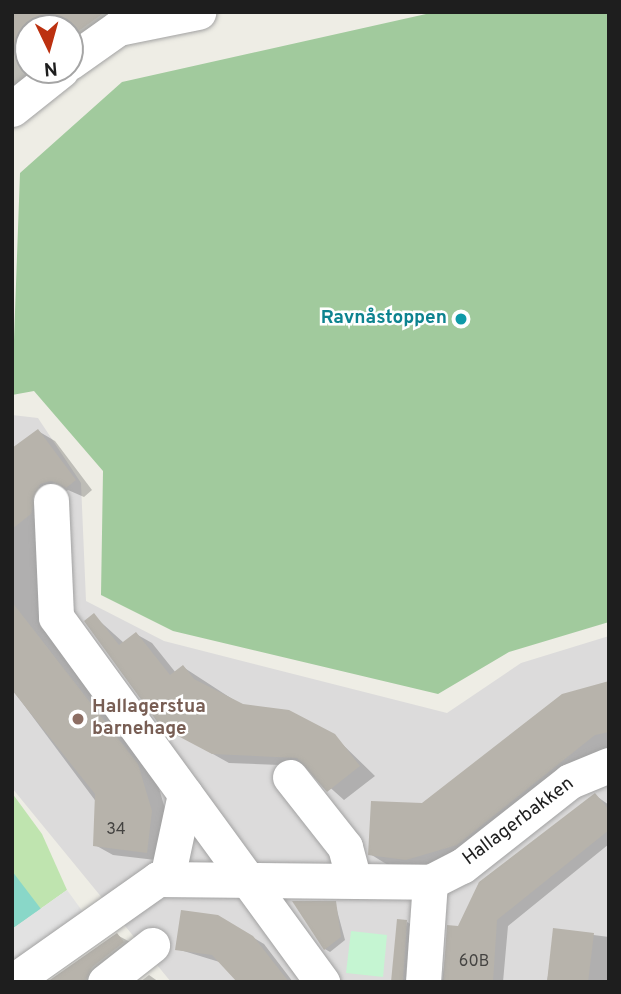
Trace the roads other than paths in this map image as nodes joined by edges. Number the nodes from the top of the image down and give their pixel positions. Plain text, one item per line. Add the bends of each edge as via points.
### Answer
1 (198, 12) edge
2 (84, 52) edge
3 (43, 84) edge
4 (12, 109) edge
5 (51, 501) dead end
6 (609, 765) edge
7 (290, 777) dead end
8 (185, 794) junction
9 (353, 877) junction
10 (166, 878) junction
11 (245, 879) junction
12 (430, 882) junction
13 (152, 944) dead end
14 (12, 982) edge
15 (105, 982) edge
16 (321, 982) edge
17 (423, 982) edge

1 - 2 lane via 118,28
3 - 4 lane
5 - 8 lane via 56,617
6 - 12 lane, Hallagerbakken via 570,781 462,866
7 - 9 lane via 345,847
8 - 10 lane
8 - 11 lane
9 - 11 lane
9 - 12 lane
10 - 11 lane
10 - 14 lane via 107,911
11 - 16 lane
12 - 17 lane
13 - 15 lane

